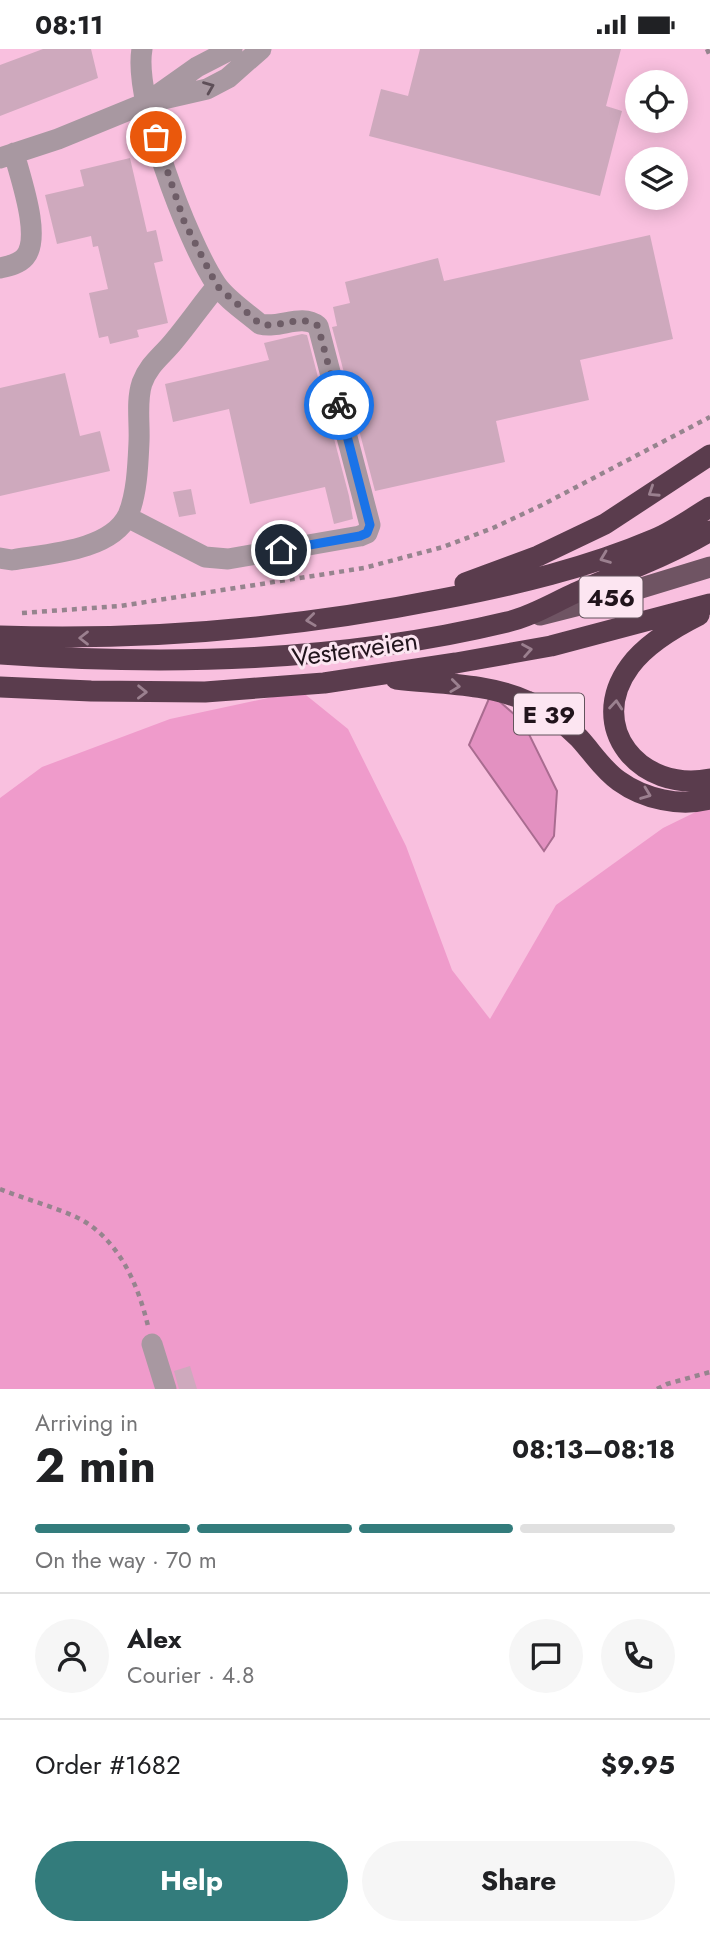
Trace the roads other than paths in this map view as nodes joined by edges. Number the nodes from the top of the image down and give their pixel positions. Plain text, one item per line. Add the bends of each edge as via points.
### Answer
1 (142, 49) edge
2 (232, 49) edge
3 (261, 49) edge
4 (146, 103) junction
5 (7, 155) edge
6 (0, 268) edge
7 (217, 286) junction
8 (710, 454) edge
9 (710, 507) edge
10 (127, 517) junction
11 (710, 531) edge
12 (0, 558) edge
13 (710, 567) edge
14 (710, 604) edge
15 (710, 610) edge
16 (378, 612) junction
17 (510, 622) junction
18 (0, 636) edge
19 (0, 654) edge
20 (363, 676) junction
21 (0, 687) edge
22 (710, 779) edge
23 (710, 799) edge
24 (152, 1344) road end
25 (166, 1389) edge

1 - 4 lane
2 - 4 lane
4 -> 3 lane via 207,89 228,78
4 - 5 lane
4 - 7 lane via 184,221
5 - 6 lane via 33,232 25,257
7 - 10 lane via 155,360 139,391 136,474
7 - 10 lane via 260,324 311,321 318,326 370,525 367,533 228,559 208,558
8 -> 16 highway via 605,524 538,556
9 -> 16 highway via 658,538 577,569
10 - 12 lane via 99,542 12,560
11 - 17 highway, Vesterveien
13 - 17 main road, Vesterveien / 456
20 -> 14 highway, Vesterveien / E 39 via 551,646
22 -> 15 highway, E 39 via 676,781 641,766 619,738 615,703 620,684 643,652
16 -> 18 highway via 205,633
17 - 19 highway, Vesterveien via 407,641 280,656 131,661
21 -> 20 highway, Vesterveien / E 39 via 205,692
20 -> 23 highway, E 39 via 510,694 554,717 617,780 636,790 682,802
24 - 25 lane

